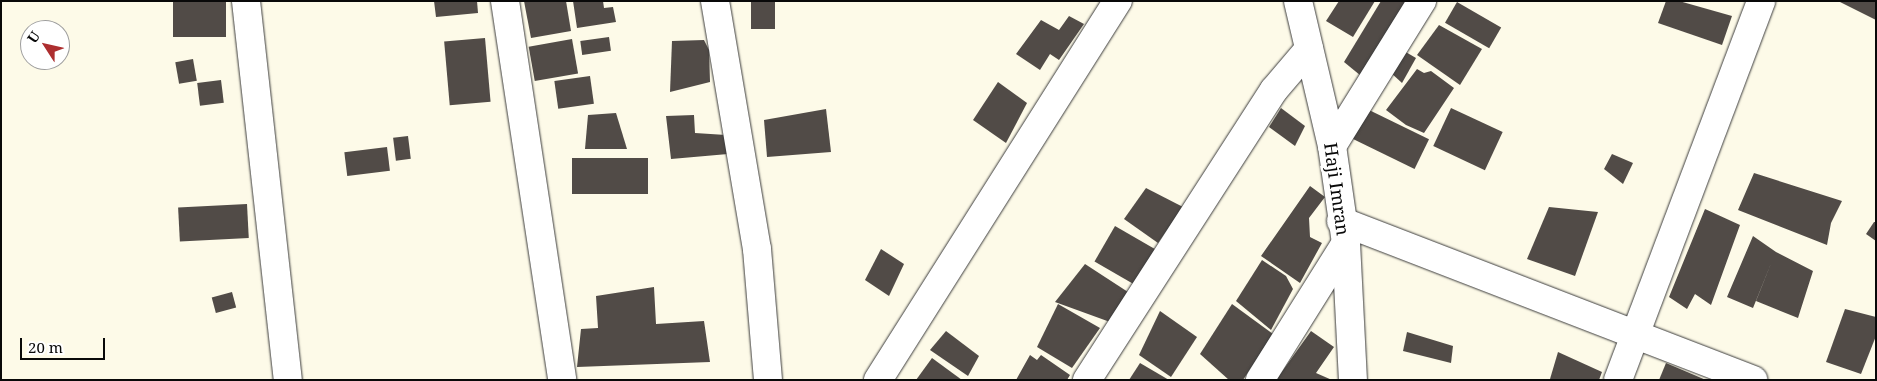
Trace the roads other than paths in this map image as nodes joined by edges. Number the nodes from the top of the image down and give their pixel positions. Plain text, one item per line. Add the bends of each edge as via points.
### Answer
1 (246, 1) edge
2 (505, 1) edge
3 (716, 1) edge
4 (1118, 1) edge
5 (1422, 1) edge
6 (1761, 1) edge
7 (1305, 8) edge
8 (1309, 49) junction
9 (1332, 146) junction
10 (1343, 232) junction
11 (1634, 335) junction
12 (288, 380) edge
13 (562, 380) edge
14 (768, 380) edge
15 (878, 380) edge
16 (1087, 380) edge
17 (1260, 380) edge
18 (1353, 380) edge
19 (1618, 380) edge
20 (1753, 380) edge

1 - 12 street
2 - 13 street
3 - 14 street via 757,249
4 - 15 street
5 - 9 street
6 - 11 street
7 - 8 street, Haji Imran
8 - 9 street, Haji Imran
8 - 16 street via 1274,90
9 - 10 street, Haji Imran
10 - 11 street
10 - 17 street
10 - 18 street, Haji Imran
11 - 19 street
11 - 20 street

